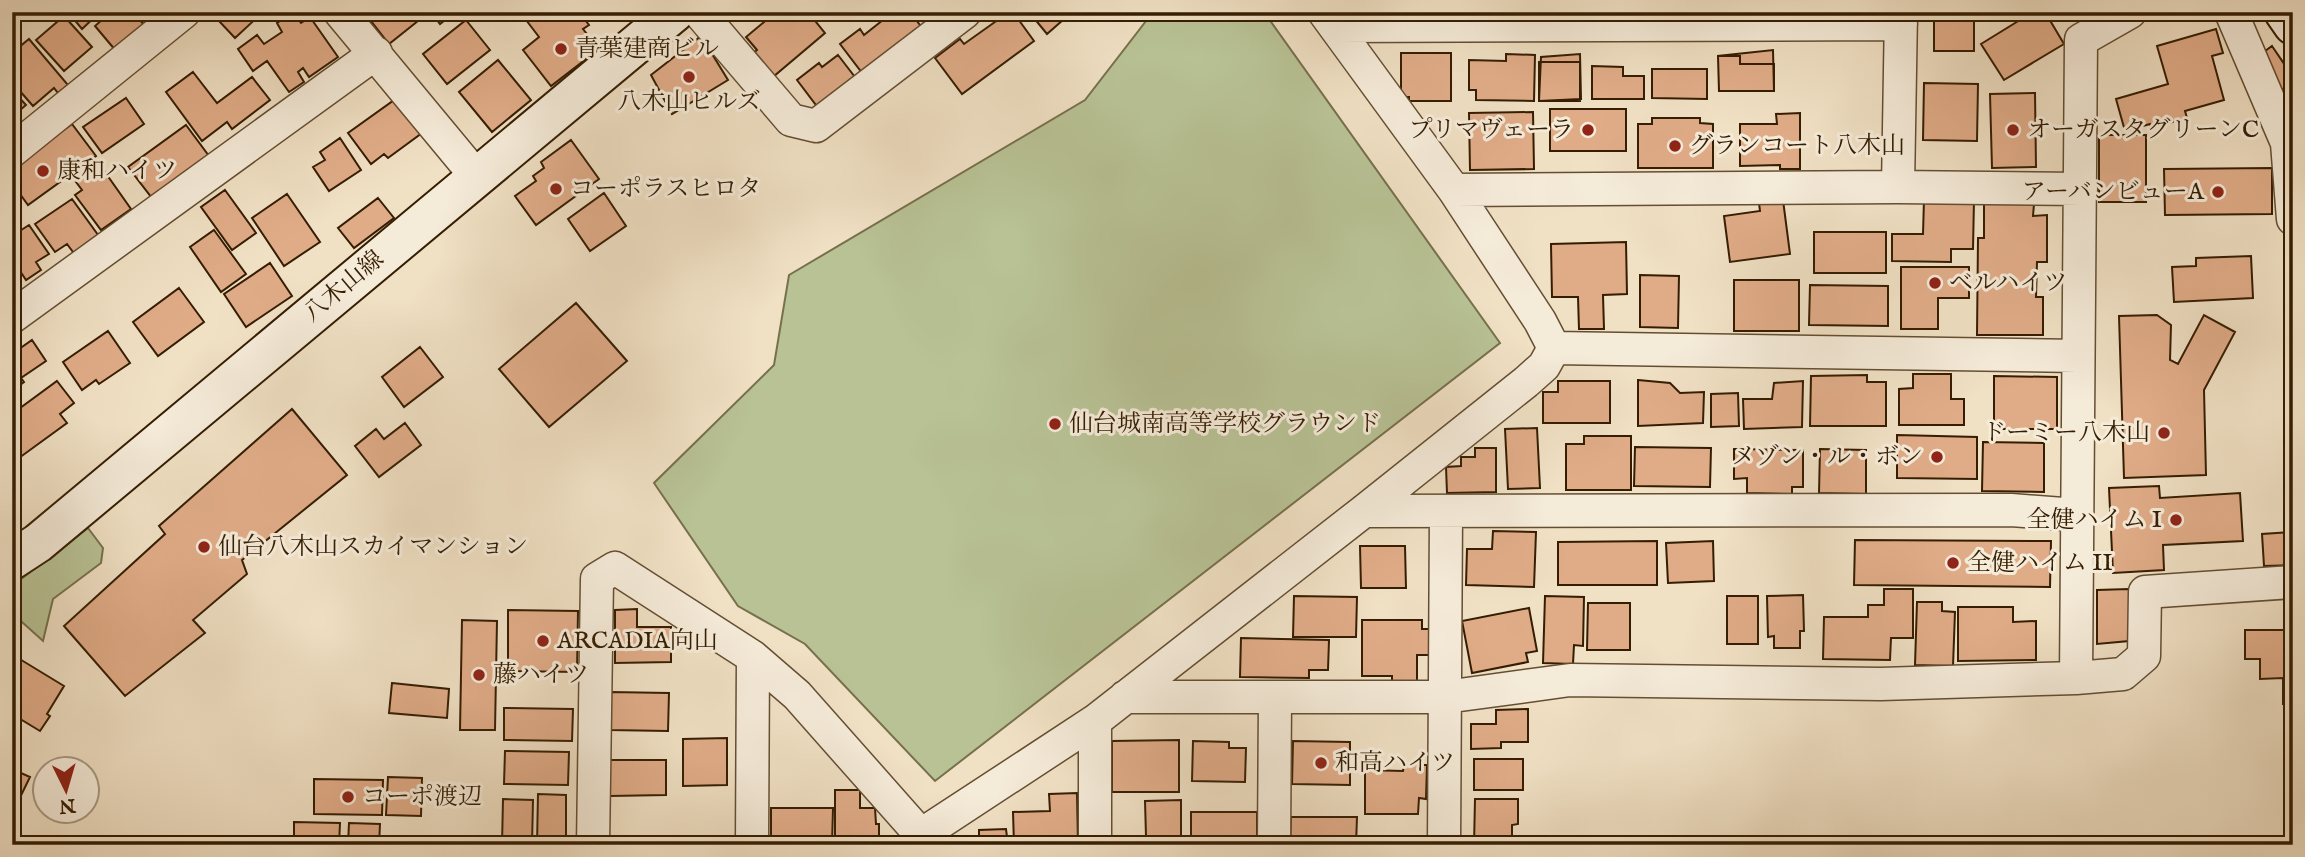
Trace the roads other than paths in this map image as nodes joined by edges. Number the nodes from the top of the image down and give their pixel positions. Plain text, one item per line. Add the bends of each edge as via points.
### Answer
1 (184, 12) edge
2 (340, 12) edge
3 (675, 12) edge
4 (699, 12) edge
5 (965, 12) edge
6 (2130, 12) edge
7 (2231, 12) edge
8 (2284, 12) edge
9 (1901, 18) edge
10 (1330, 19) edge
11 (2293, 25) edge
12 (376, 53) junction
13 (2290, 143) edge
14 (12, 151) edge
15 (476, 176) junction
16 (1898, 187) junction
17 (2081, 189) junction
18 (1454, 190) junction
19 (2293, 219) edge
20 (12, 317) edge
21 (1553, 348) junction
22 (2077, 356) junction
23 (1364, 512) junction
24 (1446, 512) junction
25 (2076, 515) junction
26 (12, 560) edge
27 (2293, 582) edge
28 (753, 657) junction
29 (2076, 678) junction
30 (1125, 697) junction
31 (1445, 697) junction
32 (1275, 698) junction
33 (1095, 721) junction
34 (921, 840) edge
35 (593, 845) edge
36 (752, 845) edge
37 (1095, 845) edge
38 (1274, 845) edge
39 (1444, 845) edge

1 - 14 street
2 - 12 street
3 - 15 street, 八木山線
4 - 5 street via 791,120 816,126
6 - 17 street via 2081,40
7 - 13 street
8 - 11 street
9 - 10 street
9 - 16 street
10 - 18 street
12 - 15 street
12 - 20 street
13 - 19 street
15 - 26 street, 八木山線
16 - 17 street
16 - 18 street
17 - 22 street
18 - 21 street
21 - 22 street
21 - 23 street via 1544,366 1526,382
22 - 25 street
23 - 24 street
23 - 30 street
24 - 25 street via 2011,510
24 - 31 street
25 - 29 street
27 - 29 street via 2144,592 2144,656 2123,674
28 - 34 street via 797,695
28 - 35 street via 615,568 597,579
28 - 36 street
29 - 31 street via 1881,684 1570,680
30 - 32 street
30 - 33 street
31 - 32 street
31 - 39 street
32 - 38 street
33 - 34 street
33 - 37 street

